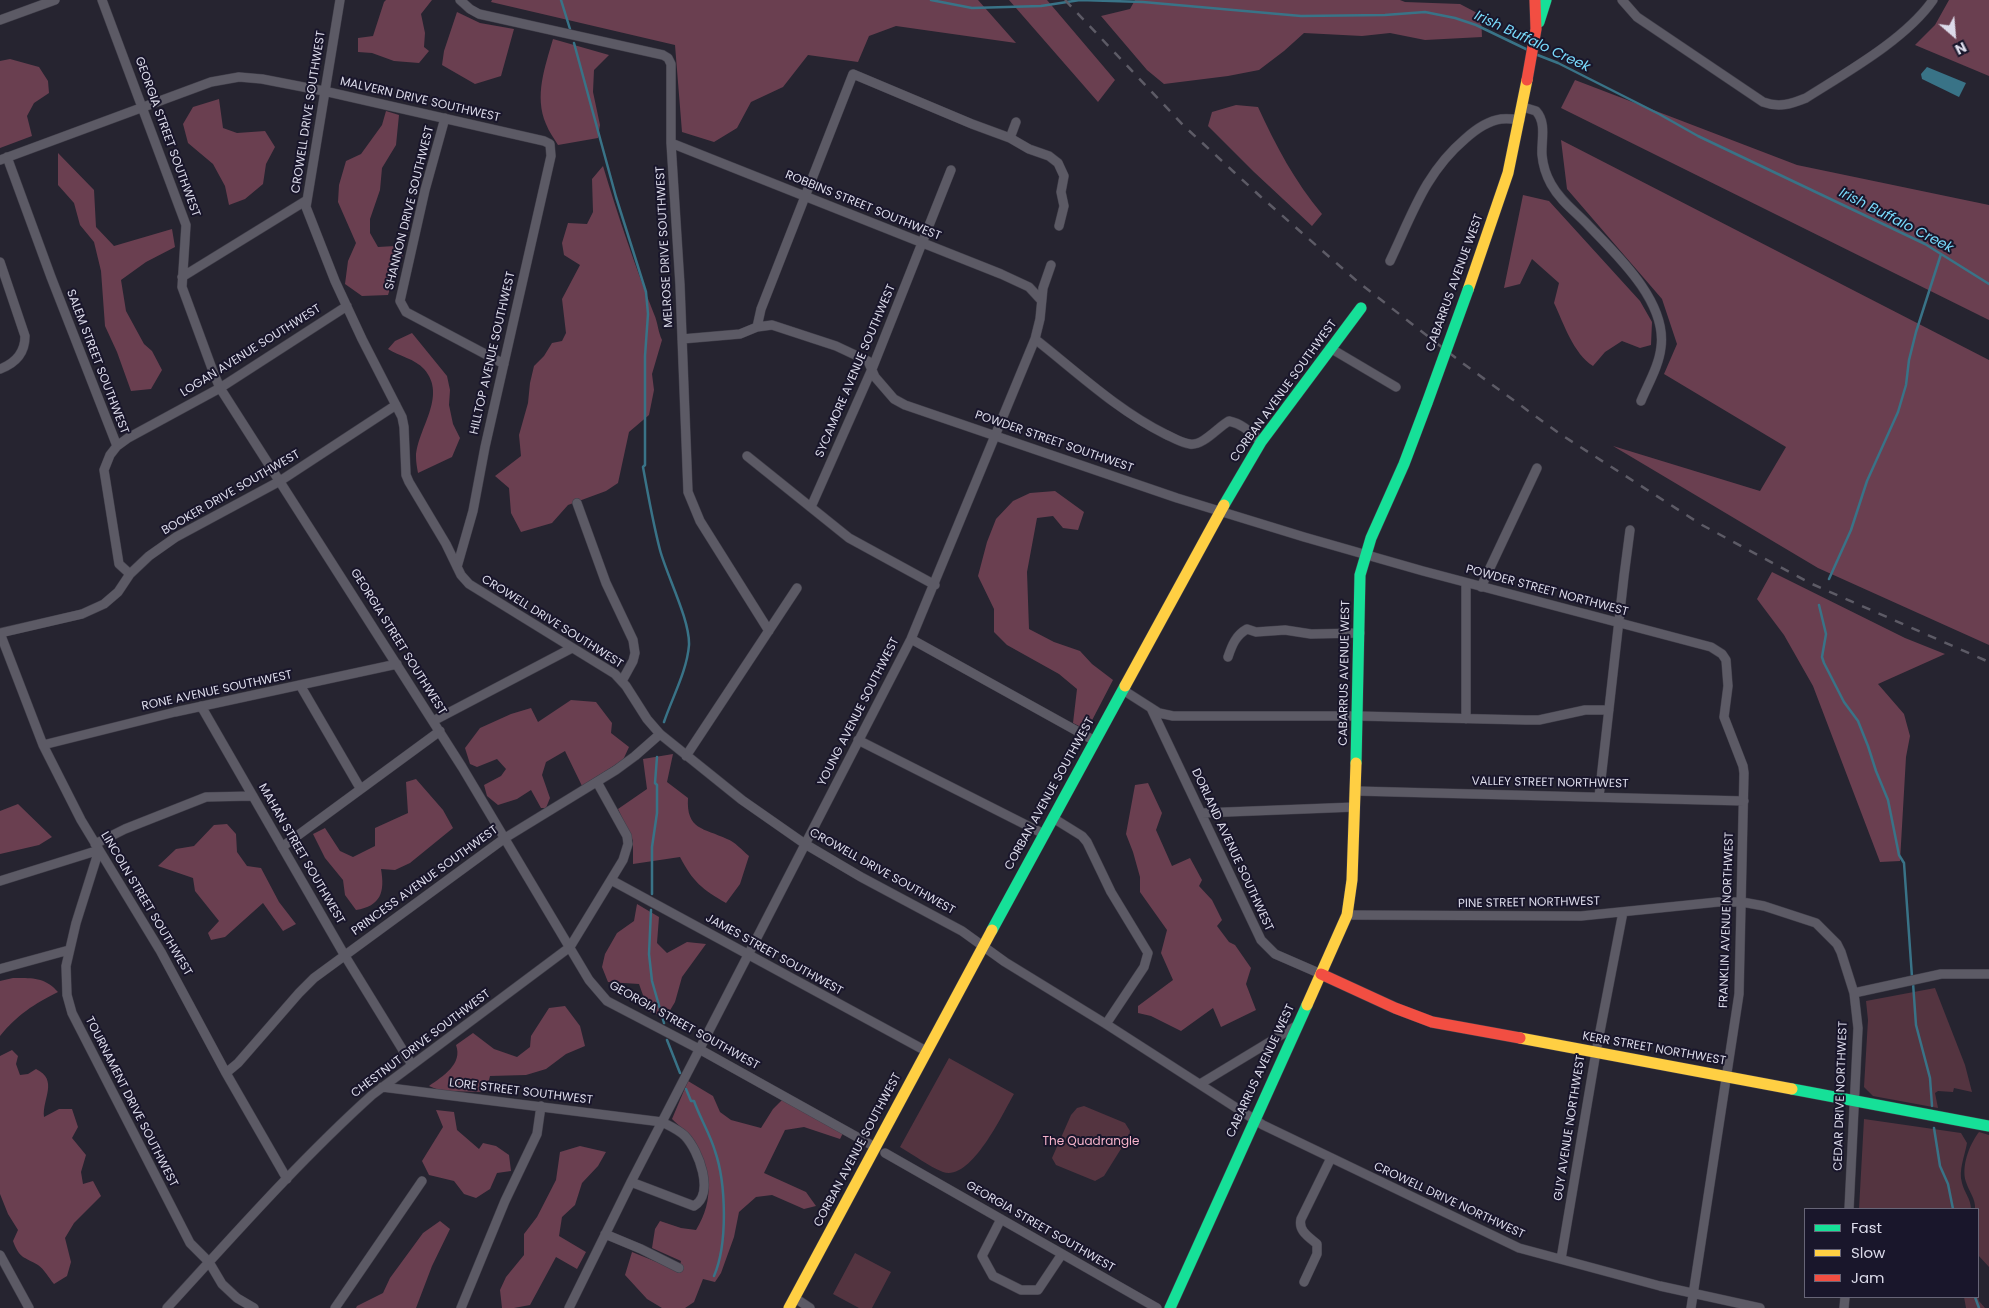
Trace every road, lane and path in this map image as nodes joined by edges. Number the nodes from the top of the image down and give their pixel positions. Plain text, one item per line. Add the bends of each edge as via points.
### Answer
1 (55, 0) edge
2 (102, 0) edge
3 (340, 0) edge
4 (460, 0) edge
5 (1535, 0) edge
6 (1546, 0) edge
7 (1933, 0) edge
8 (1622, 1) edge
9 (0, 20) edge
10 (1536, 29) junction
11 (324, 91) junction
12 (143, 107) junction
13 (1523, 107) junction
14 (445, 118) junction
15 (1520, 120) junction
16 (1016, 122) dead end
17 (1010, 138) junction
18 (550, 144) joint
19 (671, 144) junction
20 (4, 159) edge
21 (951, 170) dead end
22 (804, 196) junction
23 (307, 200) junction
24 (1058, 226) dead end
25 (923, 243) junction
26 (1390, 261) dead end
27 (0, 262) edge
28 (1051, 265) dead end
29 (182, 277) junction
30 (1041, 300) junction
31 (347, 306) junction
32 (1360, 308) dead end
33 (757, 327) junction
34 (682, 339) junction
35 (1035, 339) junction
36 (1330, 348) junction
37 (504, 364) junction
38 (872, 368) junction
39 (0, 369) edge
40 (1396, 386) dead end
41 (220, 388) junction
42 (1641, 400) dead end
43 (396, 405) junction
44 (996, 435) junction
45 (1261, 442) junction
46 (117, 446) junction
47 (747, 456) dead end
48 (1537, 468) dead end
49 (280, 481) junction
50 (577, 503) dead end
51 (812, 508) junction
52 (1220, 511) junction
53 (1630, 530) dead end
54 (1365, 555) junction
55 (457, 567) junction
56 (130, 574) junction
57 (1466, 583) junction
58 (934, 585) junction
59 (1481, 587) junction
60 (797, 588) dead end
61 (1618, 623) junction
62 (769, 631) junction
63 (0, 633) edge
64 (1360, 633) junction
65 (911, 639) junction
66 (572, 648) junction
67 (1722, 654) joint
68 (1228, 657) dead end
69 (398, 664) junction
70 (622, 681) junction
71 (300, 685) junction
72 (1123, 690) junction
73 (200, 706) junction
74 (1151, 708) junction
75 (1609, 710) junction
76 (1358, 716) junction
77 (1466, 719) junction
78 (433, 721) junction
79 (440, 731) junction
80 (660, 734) junction
81 (858, 740) junction
82 (1095, 741) junction
83 (43, 745) junction
84 (686, 756) junction
85 (597, 782) junction
86 (360, 788) junction
87 (1356, 791) junction
88 (252, 796) junction
89 (1599, 797) junction
90 (1744, 801) junction
91 (1356, 807) junction
92 (1202, 813) junction
93 (1053, 818) junction
94 (1044, 834) junction
95 (504, 838) junction
96 (805, 844) junction
97 (282, 846) junction
98 (97, 847) junction
99 (611, 880) junction
100 (0, 881) edge
101 (1742, 902) junction
102 (1623, 912) junction
103 (1347, 914) junction
104 (983, 946) junction
105 (570, 947) junction
106 (69, 950) junction
107 (345, 956) junction
108 (748, 956) junction
109 (0, 969) edge
110 (1321, 974) junction
111 (1989, 974) edge
112 (1854, 993) junction
113 (1106, 1024) junction
114 (1296, 1026) junction
115 (700, 1049) junction
116 (926, 1051) junction
117 (1596, 1052) junction
118 (412, 1065) junction
119 (226, 1073) junction
120 (1727, 1076) junction
121 (1200, 1084) junction
122 (382, 1087) junction
123 (1854, 1101) junction
124 (541, 1106) junction
125 (1254, 1119) junction
126 (659, 1122) junction
127 (1989, 1126) edge
128 (880, 1150) junction
129 (1331, 1158) junction
130 (287, 1179) junction
131 (422, 1181) dead end
132 (631, 1182) junction
133 (1849, 1208) edge
134 (1001, 1219) junction
135 (605, 1234) junction
136 (1062, 1254) junction
137 (0, 1255) edge
138 (1562, 1260) junction
139 (208, 1262) junction
140 (680, 1268) dead end
141 (1304, 1282) dead end
142 (1693, 1293) junction
143 (792, 1303) edge
144 (29, 1308) edge
145 (166, 1308) edge
146 (254, 1308) edge
147 (335, 1308) edge
148 (461, 1308) edge
149 (569, 1308) edge
150 (810, 1308) edge
151 (1157, 1308) edge
152 (1170, 1308) edge
153 (1691, 1308) edge
154 (1760, 1308) edge

1 - 9 street
2 - 12 street, GEORGIA STREET SOUTHWEST
3 - 11 street, CROWELL DRIVE SOUTHWEST
4 - 19 street, MELROSE DRIVE SOUTHWEST via 470,9 498,19 668,58 671,64
5 - 10 street, CABARRUS AVENUE WEST
6 - 10 street, CABARRUS AVENUE WEST
7 - 8 street via 1921,17 1902,34 1806,98 1781,106 1763,102 1637,17
10 - 13 street, CABARRUS AVENUE WEST
11 - 12 street, MALVERN DRIVE SOUTHWEST via 240,77 210,82
11 - 14 street, MALVERN DRIVE SOUTHWEST
11 - 23 street, CROWELL DRIVE SOUTHWEST
12 - 20 street, MALVERN DRIVE SOUTHWEST
12 - 29 street, GEORGIA STREET SOUTHWEST via 186,225
13 - 15 street, CABARRUS AVENUE WEST
13 - 42 street via 1536,111 1542,120 1544,165 1555,191 1624,265 1657,314 1661,349
14 - 18 street, MALVERN DRIVE SOUTHWEST
14 - 37 street, SHANNON DRIVE SOUTHWEST via 400,301 406,312
15 - 26 street via 1503,118 1483,125 1440,163 1423,190
15 - 54 street, CABARRUS AVENUE WEST, bridge via 1503,191 1468,290 1404,464
16 - 17 street
17 - 22 street via 854,74
17 - 24 street via 1058,162 1064,176 1061,192 1064,206
18 - 37 street, HILLTOP AVENUE SOUTHWEST via 551,156
19 - 22 street, ROBBINS STREET SOUTHWEST
19 - 34 street, MELROSE DRIVE SOUTHWEST
20 - 46 street, SALEM STREET SOUTHWEST
21 - 25 street, SYCAMORE AVENUE SOUTHWEST
22 - 25 street, ROBBINS STREET SOUTHWEST
22 - 33 street
23 - 29 street
23 - 31 street, CROWELL DRIVE SOUTHWEST via 309,217
25 - 30 street, ROBBINS STREET SOUTHWEST via 1029,287
25 - 38 street, SYCAMORE AVENUE SOUTHWEST
27 - 39 street via 24,327 25,344 18,359
28 - 30 street, YOUNG AVENUE SOUTHWEST
29 - 41 street, GEORGIA STREET SOUTHWEST via 182,287
30 - 35 street, YOUNG AVENUE SOUTHWEST
31 - 41 street, LOGAN AVENUE SOUTHWEST
31 - 43 street, CROWELL DRIVE SOUTHWEST
32 - 36 street, CORBAN AVENUE SOUTHWEST
33 - 34 street via 740,334
33 - 38 street, POWDER STREET SOUTHWEST via 772,325 836,346 868,362
34 - 62 street, MELROSE DRIVE SOUTHWEST via 690,498 700,521
35 - 44 street, YOUNG AVENUE SOUTHWEST
35 - 45 street via 1120,407 1176,439 1191,444 1198,442 1229,421 1245,428
36 - 40 street
36 - 45 street, CORBAN AVENUE SOUTHWEST
37 - 55 street, HILLTOP AVENUE SOUTHWEST via 473,511
38 - 44 street, POWDER STREET SOUTHWEST via 875,377 894,399 905,405
38 - 51 street, SYCAMORE AVENUE SOUTHWEST
41 - 46 street, LOGAN AVENUE SOUTHWEST
41 - 49 street, GEORGIA STREET SOUTHWEST
43 - 49 street, BOOKER DRIVE SOUTHWEST
43 - 55 street, CROWELL DRIVE SOUTHWEST via 404,427 408,482
44 - 52 street, POWDER STREET SOUTHWEST
44 - 58 street, YOUNG AVENUE SOUTHWEST
45 - 52 street, CORBAN AVENUE SOUTHWEST
46 - 56 street, SALEM STREET SOUTHWEST via 104,470 119,564
47 - 51 street
48 - 59 street
49 - 56 street, BOOKER DRIVE SOUTHWEST via 176,537
49 - 69 street, GEORGIA STREET SOUTHWEST
50 - 70 street via 606,583 633,640 633,661
51 - 58 street via 862,546
52 - 54 street, POWDER STREET SOUTHWEST
52 - 72 street, CORBAN AVENUE SOUTHWEST
53 - 61 street
54 - 57 street, POWDER STREET NORTHWEST
54 - 64 street, CABARRUS AVENUE WEST via 1360,575
55 - 66 street, CROWELL DRIVE SOUTHWEST via 469,584
56 - 63 street, BOOKER DRIVE SOUTHWEST via 118,592 104,604 82,614
57 - 59 street, POWDER STREET NORTHWEST
57 - 77 street
58 - 65 street, YOUNG AVENUE SOUTHWEST
59 - 61 street, POWDER STREET NORTHWEST
60 - 62 street
61 - 67 street, POWDER STREET NORTHWEST via 1711,647
61 - 75 street
62 - 84 street
63 - 83 street, LINCOLN STREET SOUTHWEST
64 - 68 street via 1311,634 1247,629 1233,643
64 - 76 street, CABARRUS AVENUE WEST
65 - 81 street, YOUNG AVENUE SOUTHWEST
65 - 82 street
66 - 70 street, CROWELL DRIVE SOUTHWEST
66 - 78 street
67 - 90 street, FRANKLIN AVENUE NORTHWEST via 1726,660 1728,686 1724,717 1743,766
69 - 71 street, RONE AVENUE SOUTHWEST
69 - 78 street, GEORGIA STREET SOUTHWEST
70 - 80 street, CROWELL DRIVE SOUTHWEST
71 - 73 street, RONE AVENUE SOUTHWEST
71 - 86 street
72 - 74 street
72 - 82 street, CORBAN AVENUE SOUTHWEST
73 - 83 street, RONE AVENUE SOUTHWEST
73 - 88 street, MAHAN STREET SOUTHWEST
74 - 76 street via 1172,716
74 - 92 street, DORLAND AVENUE SOUTHWEST
75 - 77 street via 1585,710 1539,720
75 - 89 street
76 - 77 street
76 - 87 street, CABARRUS AVENUE WEST
78 - 79 street, GEORGIA STREET SOUTHWEST
79 - 86 street
79 - 95 street, GEORGIA STREET SOUTHWEST
80 - 84 street, CROWELL DRIVE SOUTHWEST
80 - 85 street, PRINCESS AVENUE SOUTHWEST
81 - 94 street
81 - 96 street, YOUNG AVENUE SOUTHWEST
82 - 93 street, CORBAN AVENUE SOUTHWEST
83 - 98 street, LINCOLN STREET SOUTHWEST
84 - 96 street, CROWELL DRIVE SOUTHWEST
85 - 95 street, PRINCESS AVENUE SOUTHWEST
85 - 99 street, CHESTNUT DRIVE SOUTHWEST via 627,836 626,853
86 - 97 street
87 - 89 street, VALLEY STREET NORTHWEST
87 - 91 street, CABARRUS AVENUE WEST
88 - 97 street, MAHAN STREET SOUTHWEST
88 - 98 street via 206,797 125,829
89 - 90 street, VALLEY STREET NORTHWEST
90 - 101 street, FRANKLIN AVENUE NORTHWEST
91 - 92 street
91 - 103 street, CABARRUS AVENUE WEST
92 - 110 street, DORLAND AVENUE SOUTHWEST via 1260,940 1284,959
93 - 94 street, CORBAN AVENUE SOUTHWEST
93 - 113 street via 1087,842 1111,892 1148,953 1141,972
94 - 104 street, CORBAN AVENUE SOUTHWEST
95 - 105 street, GEORGIA STREET SOUTHWEST
95 - 107 street, PRINCESS AVENUE SOUTHWEST
96 - 104 street, CROWELL DRIVE SOUTHWEST via 962,931
96 - 108 street, YOUNG AVENUE SOUTHWEST
97 - 107 street, MAHAN STREET SOUTHWEST
98 - 100 street
98 - 106 street, TOURNAMENT DRIVE SOUTHWEST
98 - 119 street, LINCOLN STREET SOUTHWEST via 161,952
99 - 105 street, CHESTNUT DRIVE SOUTHWEST
99 - 108 street, JAMES STREET SOUTHWEST
101 - 102 street, PINE STREET NORTHWEST
101 - 112 street, CEDAR DRIVE NORTHWEST via 1816,923 1837,944
101 - 120 street, FRANKLIN AVENUE NORTHWEST via 1740,994
102 - 103 street, PINE STREET NORTHWEST via 1581,916
102 - 117 street, GUY AVENUE NORTHWEST
103 - 110 street, CABARRUS AVENUE WEST
104 - 113 street, CROWELL DRIVE SOUTHWEST
104 - 116 street, CORBAN AVENUE SOUTHWEST
105 - 115 street, GEORGIA STREET SOUTHWEST via 589,980 607,1001
105 - 118 street, CHESTNUT DRIVE SOUTHWEST
106 - 109 street
106 - 139 street, TOURNAMENT DRIVE SOUTHWEST via 66,983 72,1013 190,1243
107 - 118 street, MAHAN STREET SOUTHWEST
107 - 119 street, PRINCESS AVENUE SOUTHWEST via 314,978
108 - 115 street, YOUNG AVENUE SOUTHWEST
108 - 116 street, JAMES STREET SOUTHWEST
110 - 114 street, CABARRUS AVENUE WEST
110 - 117 street, KERR STREET NORTHWEST via 1432,1022
111 - 112 street via 1941,974
112 - 123 street, CEDAR DRIVE NORTHWEST via 1858,1028
113 - 121 street, CROWELL DRIVE SOUTHWEST
114 - 121 street
114 - 125 street, CABARRUS AVENUE WEST
115 - 126 street, YOUNG AVENUE SOUTHWEST
115 - 128 street, GEORGIA STREET SOUTHWEST
116 - 128 street, CORBAN AVENUE SOUTHWEST
117 - 120 street, KERR STREET NORTHWEST
117 - 138 street, GUY AVENUE NORTHWEST
118 - 122 street, CHESTNUT DRIVE SOUTHWEST
119 - 130 street, LINCOLN STREET SOUTHWEST
120 - 123 street, KERR STREET NORTHWEST
120 - 142 street, FRANKLIN AVENUE NORTHWEST
121 - 125 street, CROWELL DRIVE SOUTHWEST
122 - 124 street, LORE STREET SOUTHWEST
122 - 130 street, CHESTNUT DRIVE SOUTHWEST
123 - 127 street, KERR STREET NORTHWEST
123 - 133 street, CEDAR DRIVE NORTHWEST
124 - 126 street, LORE STREET SOUTHWEST
124 - 148 street via 537,1134 505,1201
125 - 129 street, CROWELL DRIVE NORTHWEST
125 - 152 street, CABARRUS AVENUE WEST
126 - 132 street, YOUNG AVENUE SOUTHWEST
126 - 132 street via 689,1140 702,1170 703,1198 694,1206 687,1205
128 - 134 street, GEORGIA STREET SOUTHWEST
128 - 143 street, CORBAN AVENUE SOUTHWEST
129 - 138 street, CROWELL DRIVE NORTHWEST via 1493,1238
129 - 141 street via 1300,1225 1317,1244 1317,1254
130 - 139 street, CHESTNUT DRIVE SOUTHWEST
131 - 147 street
132 - 135 street, YOUNG AVENUE SOUTHWEST
134 - 136 street, GEORGIA STREET SOUTHWEST
134 - 136 street via 982,1256 993,1276 1021,1290 1038,1290
135 - 140 street
135 - 149 street, YOUNG AVENUE SOUTHWEST
136 - 151 street, GEORGIA STREET SOUTHWEST
137 - 144 street
138 - 142 street, CROWELL DRIVE NORTHWEST
139 - 145 street, CHESTNUT DRIVE SOUTHWEST
139 - 146 street, TOURNAMENT DRIVE SOUTHWEST via 222,1284
142 - 153 street, FRANKLIN AVENUE NORTHWEST
142 - 154 street, CROWELL DRIVE NORTHWEST
143 - 150 street

